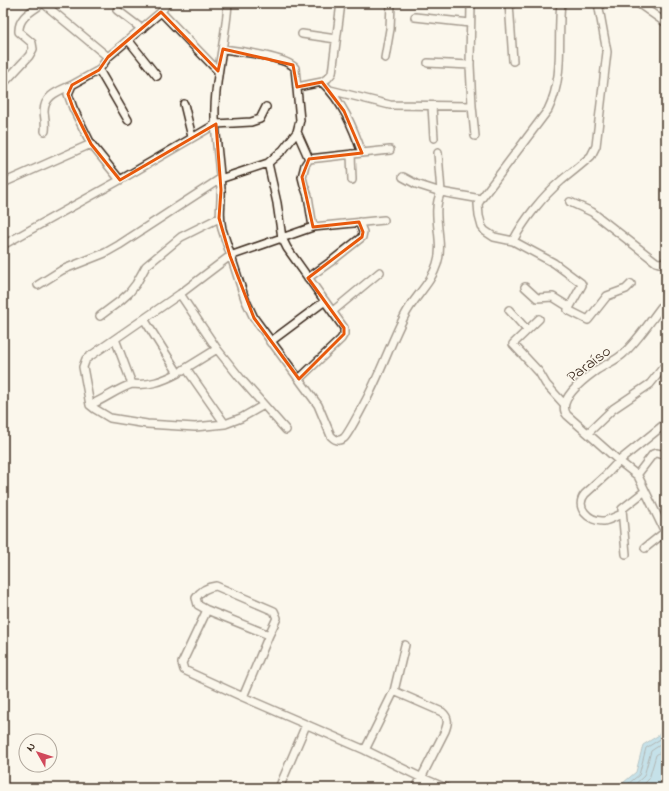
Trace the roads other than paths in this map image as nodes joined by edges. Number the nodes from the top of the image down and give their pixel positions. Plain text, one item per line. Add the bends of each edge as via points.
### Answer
1 (43, 3) edge
2 (167, 3) edge
3 (228, 3) edge
4 (341, 3) edge
5 (391, 3) edge
6 (470, 3) edge
7 (509, 3) edge
8 (561, 3) edge
9 (598, 3) edge
10 (639, 4) dead end
11 (117, 10) dead end
12 (161, 12) junction
13 (415, 16) dead end
14 (470, 23) junction
15 (666, 23) edge
16 (142, 29) junction
17 (302, 34) dead end
18 (336, 39) junction
19 (129, 41) junction
20 (222, 49) junction
21 (108, 57) junction
22 (385, 58) dead end
23 (513, 62) dead end
24 (428, 63) dead end
25 (470, 66) junction
26 (99, 70) junction
27 (218, 71) junction
28 (157, 76) dead end
29 (322, 82) junction
30 (3, 84) edge
31 (72, 85) junction
32 (296, 88) junction
33 (330, 90) junction
34 (184, 104) dead end
35 (266, 106) dead end
36 (432, 106) junction
37 (472, 106) junction
38 (128, 120) dead end
39 (216, 124) junction
40 (45, 131) dead end
41 (297, 132) junction
42 (475, 136) dead end
43 (192, 137) junction
44 (434, 138) dead end
45 (91, 144) junction
46 (390, 150) dead end
47 (438, 152) dead end
48 (362, 153) junction
49 (351, 154) junction
50 (309, 159) junction
51 (268, 164) junction
52 (403, 177) dead end
53 (220, 179) junction
54 (120, 180) junction
55 (352, 180) dead end
56 (3, 183) edge
57 (441, 192) junction
58 (481, 198) junction
59 (570, 202) dead end
60 (219, 218) junction
61 (384, 220) dead end
62 (359, 222) junction
63 (313, 227) junction
64 (282, 238) junction
65 (513, 241) junction
66 (3, 245) edge
67 (230, 256) junction
68 (666, 262) edge
69 (380, 272) dead end
70 (308, 278) junction
71 (631, 284) dead end
72 (38, 285) dead end
73 (525, 287) dead end
74 (180, 294) junction
75 (325, 301) junction
76 (665, 305) edge
77 (569, 307) junction
78 (510, 310) dead end
79 (333, 311) junction
80 (100, 316) dead end
81 (539, 319) dead end
82 (144, 320) junction
83 (527, 330) junction
84 (115, 339) junction
85 (270, 342) junction
86 (217, 349) junction
87 (666, 364) edge
88 (186, 368) junction
89 (178, 373) junction
90 (299, 379) junction
91 (132, 384) junction
92 (564, 404) junction
93 (90, 405) junction
94 (264, 405) junction
95 (666, 423) edge
96 (225, 424) junction
97 (286, 430) dead end
98 (588, 433) junction
99 (666, 455) edge
100 (618, 461) junction
101 (637, 475) junction
102 (645, 491) junction
103 (622, 514) junction
104 (665, 533) edge
105 (645, 548) dead end
106 (626, 554) dead end
107 (207, 610) junction
108 (269, 635) junction
109 (405, 645) dead end
110 (394, 691) junction
111 (243, 698) junction
112 (306, 725) junction
113 (365, 750) junction
114 (420, 777) junction
115 (279, 788) edge
116 (416, 788) edge
117 (446, 788) edge

1 - 21 street
1 - 30 street via 18,25 19,32 32,43 34,49
2 - 12 street
3 - 20 street
4 - 18 street
5 - 22 street
6 - 14 street
7 - 23 street
8 - 58 street via 558,76 552,102
9 - 65 street via 607,52 594,152 546,196 520,228
10 - 15 street
11 - 16 street
12 - 16 street
12 - 27 street
13 - 14 street
14 - 25 street
16 - 19 street
17 - 18 street
18 - 29 street via 332,73
19 - 21 street
19 - 28 street
20 - 27 street
20 - 32 street via 289,63 295,68
21 - 26 street
24 - 25 street
25 - 37 street
26 - 31 street
26 - 38 street
27 - 39 street
29 - 32 street
29 - 33 street
31 - 40 street via 52,94 46,101
31 - 45 street via 68,94
32 - 41 street via 300,120
33 - 36 street via 390,105
33 - 48 street via 351,123
34 - 43 street
35 - 39 street via 260,119
36 - 37 street
36 - 44 street
37 - 42 street
39 - 43 street
39 - 53 street
41 - 50 street
41 - 51 street
43 - 54 street
45 - 54 street
45 - 56 street
46 - 48 street
47 - 57 street
48 - 49 street
49 - 50 street
49 - 55 street
50 - 63 street via 302,177
51 - 53 street
51 - 64 street
52 - 57 street
53 - 60 street
53 - 72 street via 119,245 62,270
54 - 66 street
57 - 58 street
57 - 90 street via 438,198 438,264 405,314 368,397 344,438 334,440 318,406
58 - 65 street via 478,204 483,229 494,237
59 - 68 street via 592,212 656,262
60 - 67 street
60 - 80 street via 181,237 146,266 129,292
61 - 62 street
62 - 63 street
62 - 70 street via 362,237
63 - 64 street
64 - 67 street
64 - 70 street
65 - 77 street via 554,263 582,283
67 - 74 street
67 - 85 street via 245,299
69 - 79 street
70 - 75 street
71 - 77 street via 626,289 607,296 588,320 568,311
73 - 77 street via 537,297 553,297
74 - 82 street
74 - 86 street
75 - 79 street
75 - 85 street
76 - 92 street, Paraíso via 626,351 586,378
78 - 83 street
79 - 90 street via 344,328 344,334
81 - 83 street
82 - 84 street
82 - 89 street
83 - 92 street via 514,345
84 - 91 street
84 - 93 street via 84,363
85 - 90 street
86 - 88 street
86 - 94 street
87 - 98 street via 650,384 613,409
88 - 89 street
88 - 96 street
89 - 91 street via 164,381
91 - 93 street
92 - 98 street, Paraíso via 567,415
93 - 96 street via 110,418 147,424 196,427
94 - 96 street
94 - 97 street
95 - 100 street
98 - 100 street, Paraíso
99 - 101 street via 653,454
100 - 101 street, Paraíso
100 - 103 street via 582,497 581,505 586,515 593,520 608,520
101 - 102 street
102 - 103 street via 624,506
102 - 104 street
103 - 106 street
104 - 105 street
107 - 108 street
107 - 108 street via 198,605 196,598 200,591 216,586 274,611 278,618
107 - 111 street via 182,666 188,672
108 - 111 street
109 - 110 street
110 - 113 street
110 - 114 street via 446,716 448,723 445,731
111 - 112 street
112 - 113 street
112 - 115 street
113 - 114 street
114 - 116 street
114 - 117 street

